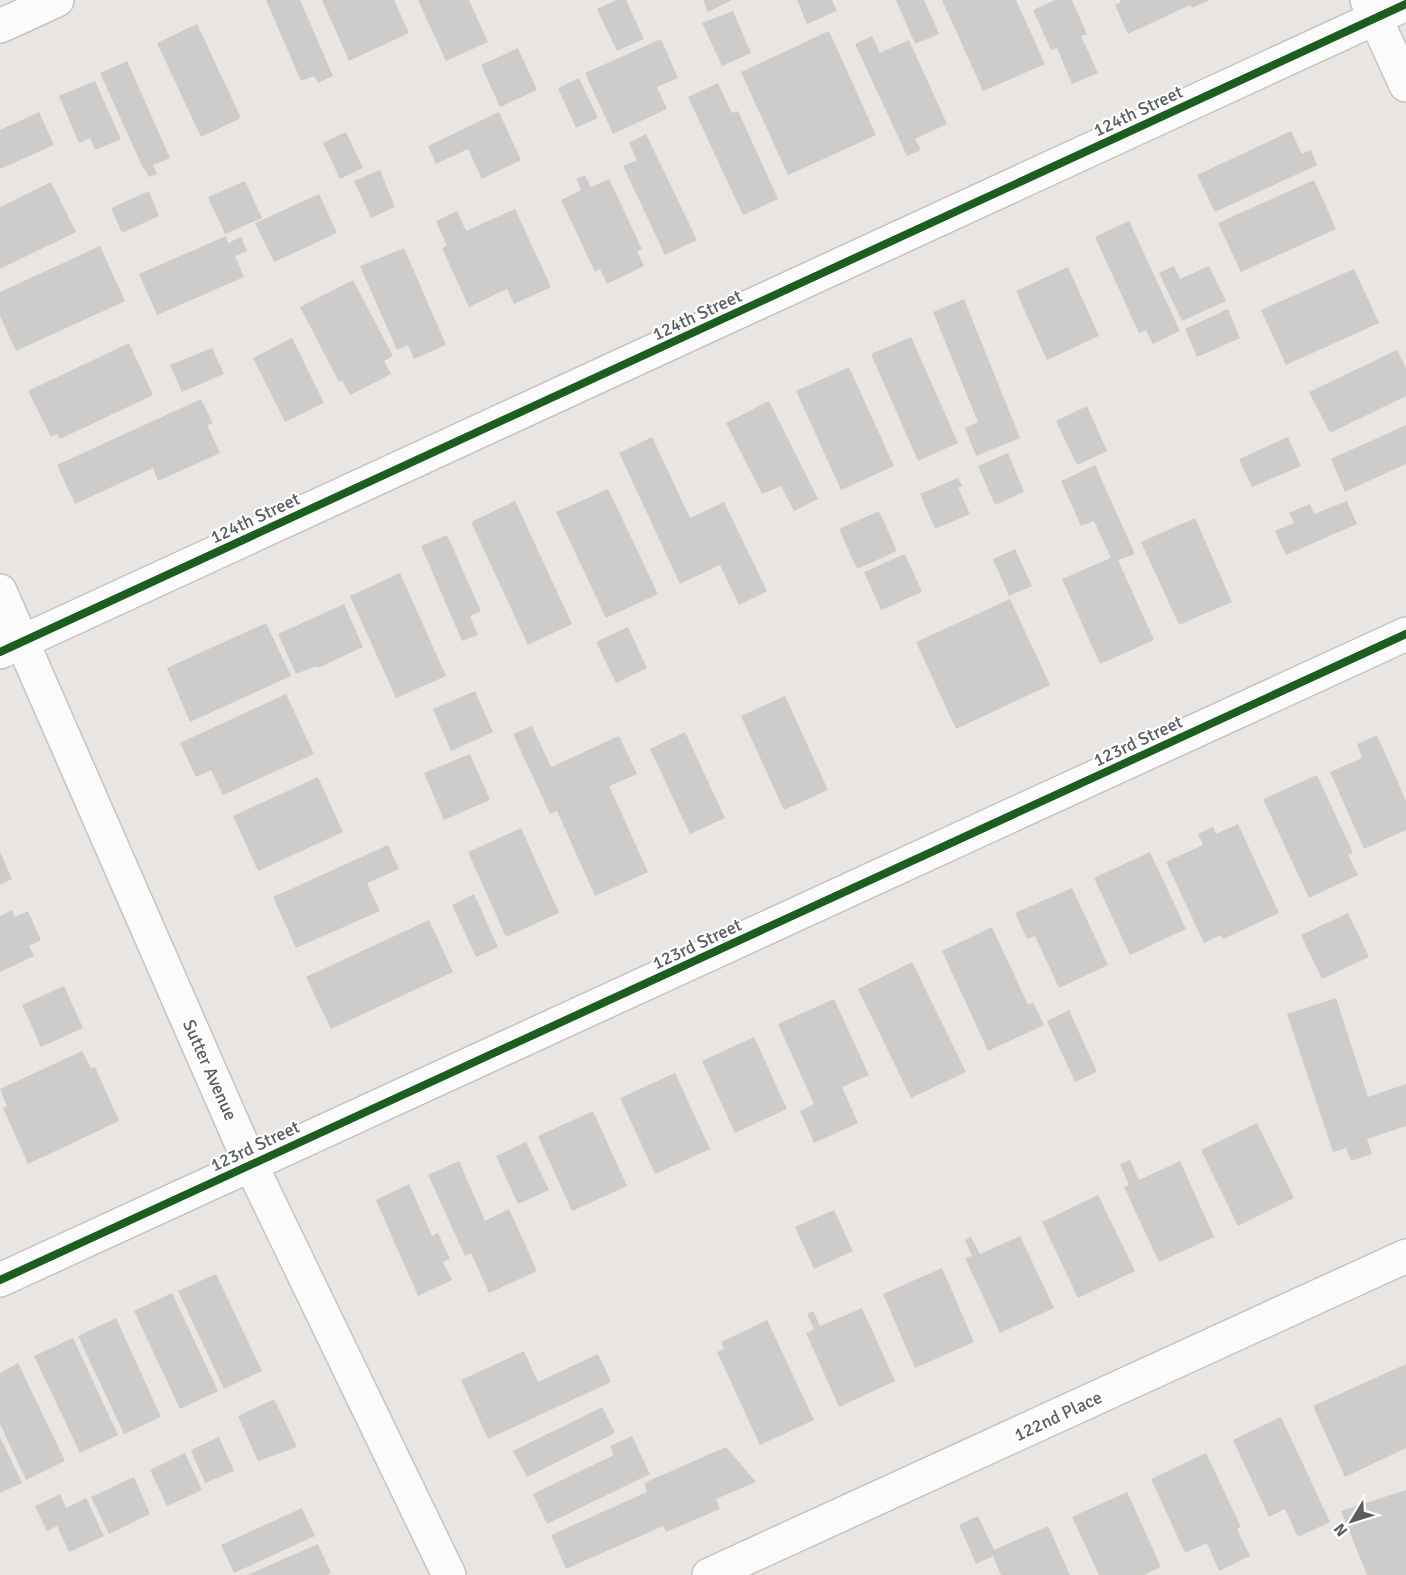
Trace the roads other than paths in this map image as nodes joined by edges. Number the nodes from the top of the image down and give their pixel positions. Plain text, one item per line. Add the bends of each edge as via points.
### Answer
1 (57, 0) edge
2 (1406, 4) edge
3 (1371, 9) edge
4 (0, 26) edge
5 (1406, 86) edge
6 (0, 591) edge
7 (1406, 634) edge
8 (11, 647) edge
9 (251, 1165) junction
10 (1406, 1256) edge
11 (0, 1280) edge
12 (449, 1575) edge
13 (710, 1575) edge

1 - 4 street
2 - 3 street, 124th Street
3 - 5 street
3 - 8 street, 124th Street
6 - 8 street, Sutter Avenue
7 - 9 street, 123rd Street
8 - 9 street, Sutter Avenue
9 - 11 street, 123rd Street
9 - 12 street, Sutter Avenue
10 - 13 street, 122nd Place

